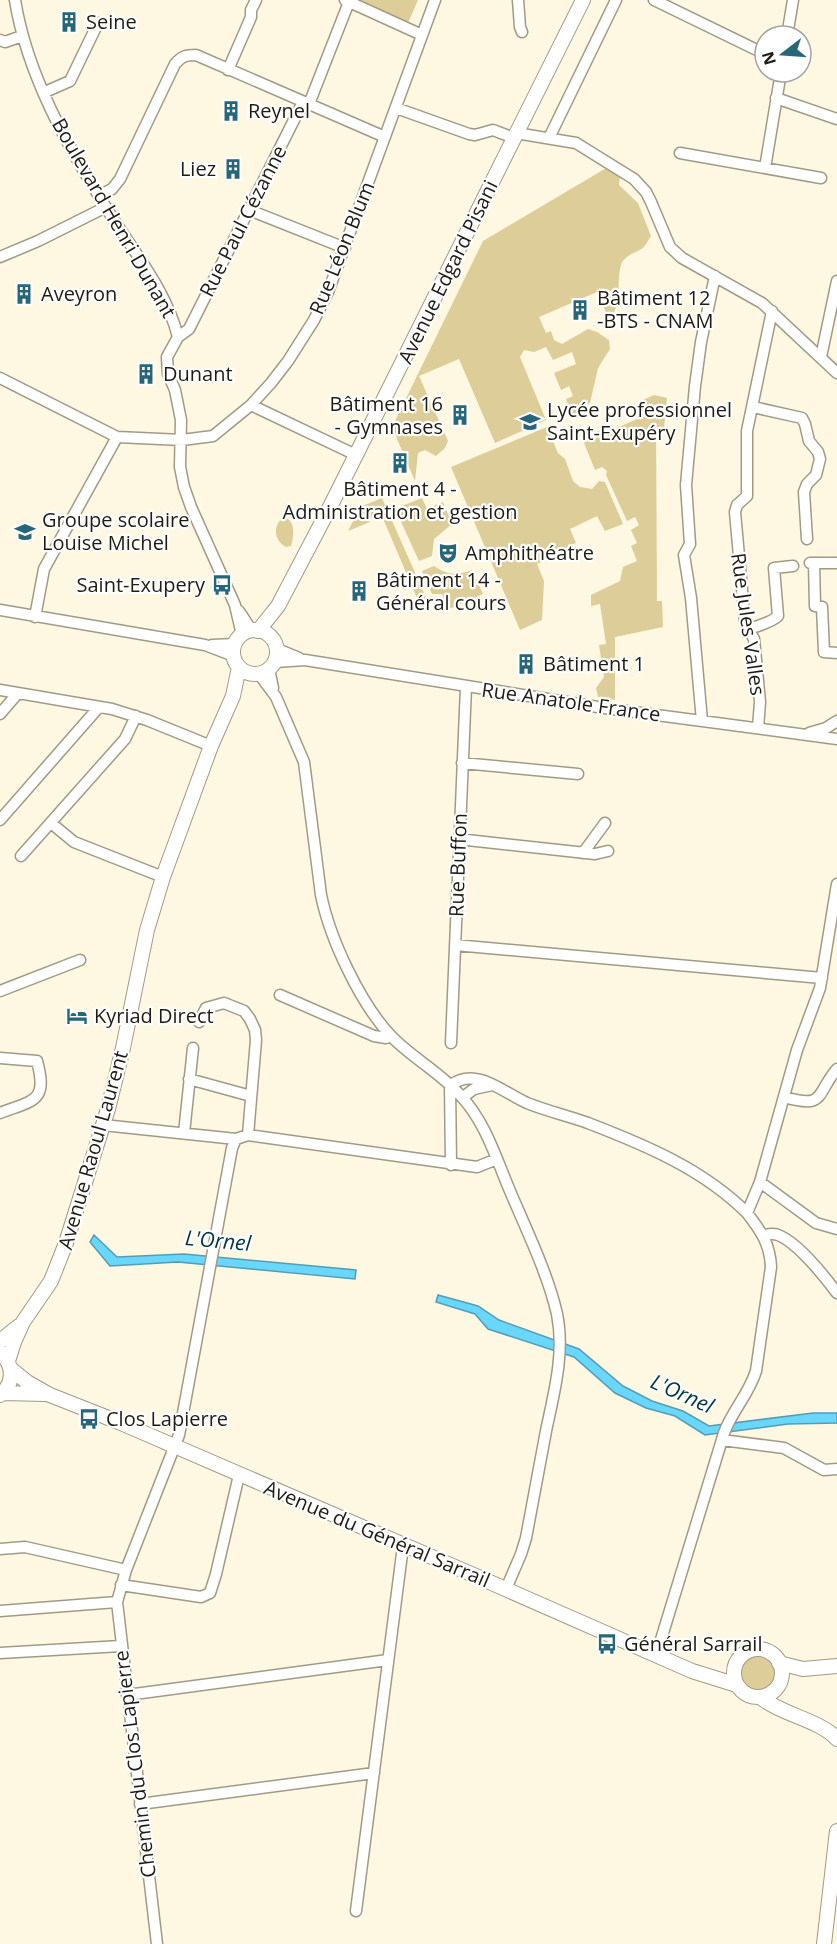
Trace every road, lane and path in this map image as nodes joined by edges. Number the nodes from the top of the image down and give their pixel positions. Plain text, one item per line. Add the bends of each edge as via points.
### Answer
1 (15, 0) edge
2 (256, 0) edge
3 (435, 0) edge
4 (518, 0) edge
5 (583, 0) edge
6 (616, 0) edge
7 (654, 0) edge
8 (793, 0) edge
9 (347, 1) edge
10 (98, 23) dead end
11 (789, 24) edge
12 (522, 32) dead end
13 (422, 35) junction
14 (22, 36) junction
15 (2, 44) edge
16 (753, 48) edge
17 (228, 70) junction
18 (779, 84) edge
19 (45, 92) junction
20 (776, 98) junction
21 (306, 103) junction
22 (396, 108) junction
23 (837, 119) edge
24 (515, 136) junction
25 (385, 137) junction
26 (549, 138) junction
27 (680, 153) dead end
28 (765, 168) junction
29 (821, 178) dead end
30 (99, 196) junction
31 (106, 207) junction
32 (249, 210) junction
33 (345, 248) junction
34 (0, 257) edge
35 (716, 276) junction
36 (837, 281) edge
37 (772, 311) junction
38 (178, 337) junction
39 (821, 357) junction
40 (837, 373) edge
41 (0, 378) edge
42 (251, 405) junction
43 (753, 407) junction
44 (117, 436) junction
45 (182, 440) junction
46 (356, 455) junction
47 (807, 539) dead end
48 (837, 563) edge
49 (794, 566) dead end
50 (0, 610) edge
51 (35, 617) junction
52 (748, 630) junction
53 (255, 652) junction
54 (837, 653) edge
55 (466, 687) junction
56 (0, 690) edge
57 (18, 693) junction
58 (99, 707) junction
59 (0, 714) edge
60 (136, 716) junction
61 (702, 721) junction
62 (837, 721) edge
63 (758, 728) junction
64 (806, 733) junction
65 (837, 739) edge
66 (211, 746) junction
67 (462, 763) junction
68 (578, 774) dead end
69 (0, 820) edge
70 (51, 823) junction
71 (604, 823) dead end
72 (458, 839) junction
73 (608, 851) dead end
74 (583, 853) junction
75 (21, 856) dead end
76 (163, 877) junction
77 (837, 884) edge
78 (454, 945) junction
79 (80, 960) dead end
80 (822, 978) junction
81 (0, 991) edge
82 (280, 995) dead end
83 (199, 1022) dead end
84 (392, 1036) junction
85 (451, 1043) dead end
86 (193, 1048) dead end
87 (0, 1058) edge
88 (837, 1069) edge
89 (189, 1079) junction
90 (451, 1085) junction
91 (495, 1085) junction
92 (251, 1096) junction
93 (463, 1097) junction
94 (784, 1097) junction
95 (0, 1113) edge
96 (104, 1125) junction
97 (184, 1133) junction
98 (248, 1135) junction
99 (236, 1139) junction
100 (497, 1159) junction
101 (451, 1165) junction
102 (760, 1182) junction
103 (747, 1213) junction
104 (837, 1229) edge
105 (764, 1235) junction
106 (837, 1293) edge
107 (23, 1322) junction
108 (0, 1341) edge
109 (6, 1361) edge
110 (2, 1394) edge
111 (50, 1395) junction
112 (723, 1437) junction
113 (175, 1447) junction
114 (837, 1469) edge
115 (239, 1474) junction
116 (403, 1546) junction
117 (0, 1549) edge
118 (126, 1570) junction
119 (121, 1585) junction
120 (506, 1589) junction
121 (117, 1602) junction
122 (0, 1611) edge
123 (121, 1646) junction
124 (0, 1653) edge
125 (656, 1656) junction
126 (388, 1660) junction
127 (779, 1663) junction
128 (735, 1665) junction
129 (837, 1666) edge
130 (803, 1669) junction
131 (703, 1675) junction
132 (737, 1684) junction
133 (779, 1684) junction
134 (127, 1695) junction
135 (760, 1697) junction
136 (788, 1713) junction
137 (837, 1739) edge
138 (374, 1773) junction
139 (140, 1804) junction
140 (837, 1831) edge
141 (356, 1911) dead end
142 (157, 1944) edge
143 (824, 1944) edge

1 - 14 street, Boulevard Henri Dunant
2 - 17 street
3 - 13 street, Rue Léon Blum
4 - 12 street
5 - 24 main road, Avenue Edgard Pisani
6 - 26 street
7 - 16 street
8 - 11 street
9 - 13 street
9 - 21 street, Rue Paul Cézanne
10 - 19 street via 70,81
13 - 22 street, Rue Léon Blum
14 - 15 street
14 - 19 street, Boulevard Henri Dunant
17 - 21 street
17 - 30 street via 196,55 181,58 123,174 112,189
18 - 20 street
19 - 30 street, Boulevard Henri Dunant via 60,128
20 - 23 street
20 - 28 street
21 - 25 street
21 - 32 street, Rue Paul Cézanne
22 - 24 street via 469,134 493,130
22 - 25 street, Rue Léon Blum
24 - 26 street
24 - 46 main road, Avenue Edgard Pisani
25 - 33 street, Rue Léon Blum
26 - 35 street via 583,146 634,179 646,192 670,247
27 - 28 street
28 - 29 street
30 - 31 street, Boulevard Henri Dunant
31 - 34 street
31 - 38 street, Boulevard Henri Dunant via 164,298
32 - 33 street
32 - 38 street, Rue Paul Cézanne via 189,329
33 - 42 street, Rue Léon Blum via 314,320 288,361
35 - 37 street
35 - 61 street via 694,386 686,484 690,544 684,555
36 - 39 street
37 - 39 street
37 - 43 street, Rue Jules Valles
38 - 45 street, Boulevard Henri Dunant via 167,357 168,374 179,405
39 - 40 street
41 - 44 street
42 - 45 street, Rue Léon Blum via 213,436
42 - 46 street
43 - 47 street via 802,418 809,441 818,452 816,475 804,492
43 - 52 street, Rue Jules Valles via 747,431 747,496 735,512
44 - 45 street, Rue Léon Blum
44 - 51 street via 44,569
45 - 53 street, Boulevard Henri Dunant via 180,467 184,487
46 - 53 main road, Avenue Edgard Pisani
48 - 54 street via 812,563 815,606 822,607 824,652
49 - 52 street via 774,568 778,616
50 - 51 street, Rue Anatole France
51 - 53 street, Rue Anatole France
52 - 63 street, Rue Jules Valles via 754,639
53 - 55 street, Rue Anatole France
53 - 66 main road, Avenue Raoul Laurent
53 - 84 street, Boulevard Henri Dunant via 304,762 325,916 341,956
55 - 61 street, Rue Anatole France
55 - 67 street, Rue Buffon
56 - 57 street
57 - 58 street
57 - 59 street
58 - 60 street
58 - 69 street
60 - 66 street
60 - 70 street via 125,739
61 - 63 street, Rue Anatole France
62 - 64 street
63 - 64 street, Rue Anatole France
64 - 65 street, Rue Anatole France
66 - 76 main road, Avenue Raoul Laurent
67 - 68 street
67 - 72 street, Rue Buffon
70 - 75 street
70 - 76 street via 74,842
71 - 74 street
72 - 74 street
72 - 78 street, Rue Buffon
73 - 74 street
76 - 96 main road, Avenue Raoul Laurent via 147,930
77 - 80 street
78 - 80 street
78 - 85 street, Rue Buffon
79 - 81 street
80 - 94 street
82 - 84 street via 374,1036
83 - 92 street via 206,1008 224,1003 244,1011 250,1019 256,1040
84 - 90 street, Boulevard Henri Dunant
86 - 89 street
87 - 95 street via 37,1061 42,1079 40,1093
88 - 94 street via 814,1101
89 - 92 street
89 - 97 street
90 - 91 street via 468,1078
90 - 93 street, Boulevard Henri Dunant
90 - 101 street
91 - 93 street via 474,1089
91 - 103 street via 525,1102 588,1123 672,1159 718,1187
92 - 98 street
93 - 100 street, Boulevard Henri Dunant
94 - 102 street
96 - 97 street
96 - 107 main road, Avenue Raoul Laurent via 56,1272
97 - 99 street
98 - 99 street
98 - 101 street
99 - 113 street, Chemin du Clos Lapierre
100 - 101 street via 477,1167
100 - 120 street, Boulevard Henri Dunant via 548,1288 559,1336 559,1360 526,1538
102 - 103 street
102 - 104 street via 816,1223
103 - 105 street
105 - 106 street via 779,1235 787,1240
105 - 112 street via 771,1268 758,1361 753,1381
107 - 108 main road, Avenue Raoul Laurent
107 - 109 main road, Avenue Raoul Laurent
109 - 110 main road, Avenue Raoul Laurent via 10,1382
109 - 111 main road, Avenue du Général Sarrail via 27,1382
110 - 111 main road, Avenue du Général Sarrail
111 - 113 main road, Avenue du Général Sarrail
112 - 114 street via 784,1448 824,1470
112 - 125 street
113 - 115 main road, Avenue du Général Sarrail
113 - 118 street, Chemin du Clos Lapierre
115 - 116 main road, Avenue du Général Sarrail
115 - 119 street via 210,1593 201,1597
116 - 120 main road, Avenue du Général Sarrail
116 - 126 street
117 - 118 street via 25,1547
118 - 119 street, Chemin du Clos Lapierre
119 - 121 street, Chemin du Clos Lapierre
120 - 125 main road, Avenue du Général Sarrail
121 - 122 street
121 - 123 street, Chemin du Clos Lapierre
123 - 124 street
123 - 134 street, Chemin du Clos Lapierre
125 - 131 main road, Avenue du Général Sarrail
126 - 134 street
126 - 138 street
127 - 128 main road via 772,1654 757,1649 745,1653
127 - 130 main road
127 - 133 main road
128 - 131 main road
128 - 132 main road
129 - 130 main road
130 - 133 main road
131 - 132 main road, Avenue du Général Sarrail
132 - 135 main road via 748,1695
133 - 135 main road
133 - 136 main road via 779,1701
134 - 139 street, Chemin du Clos Lapierre
135 - 136 main road
136 - 137 main road
138 - 139 street
138 - 141 street
139 - 142 street, Chemin du Clos Lapierre
140 - 143 main road

